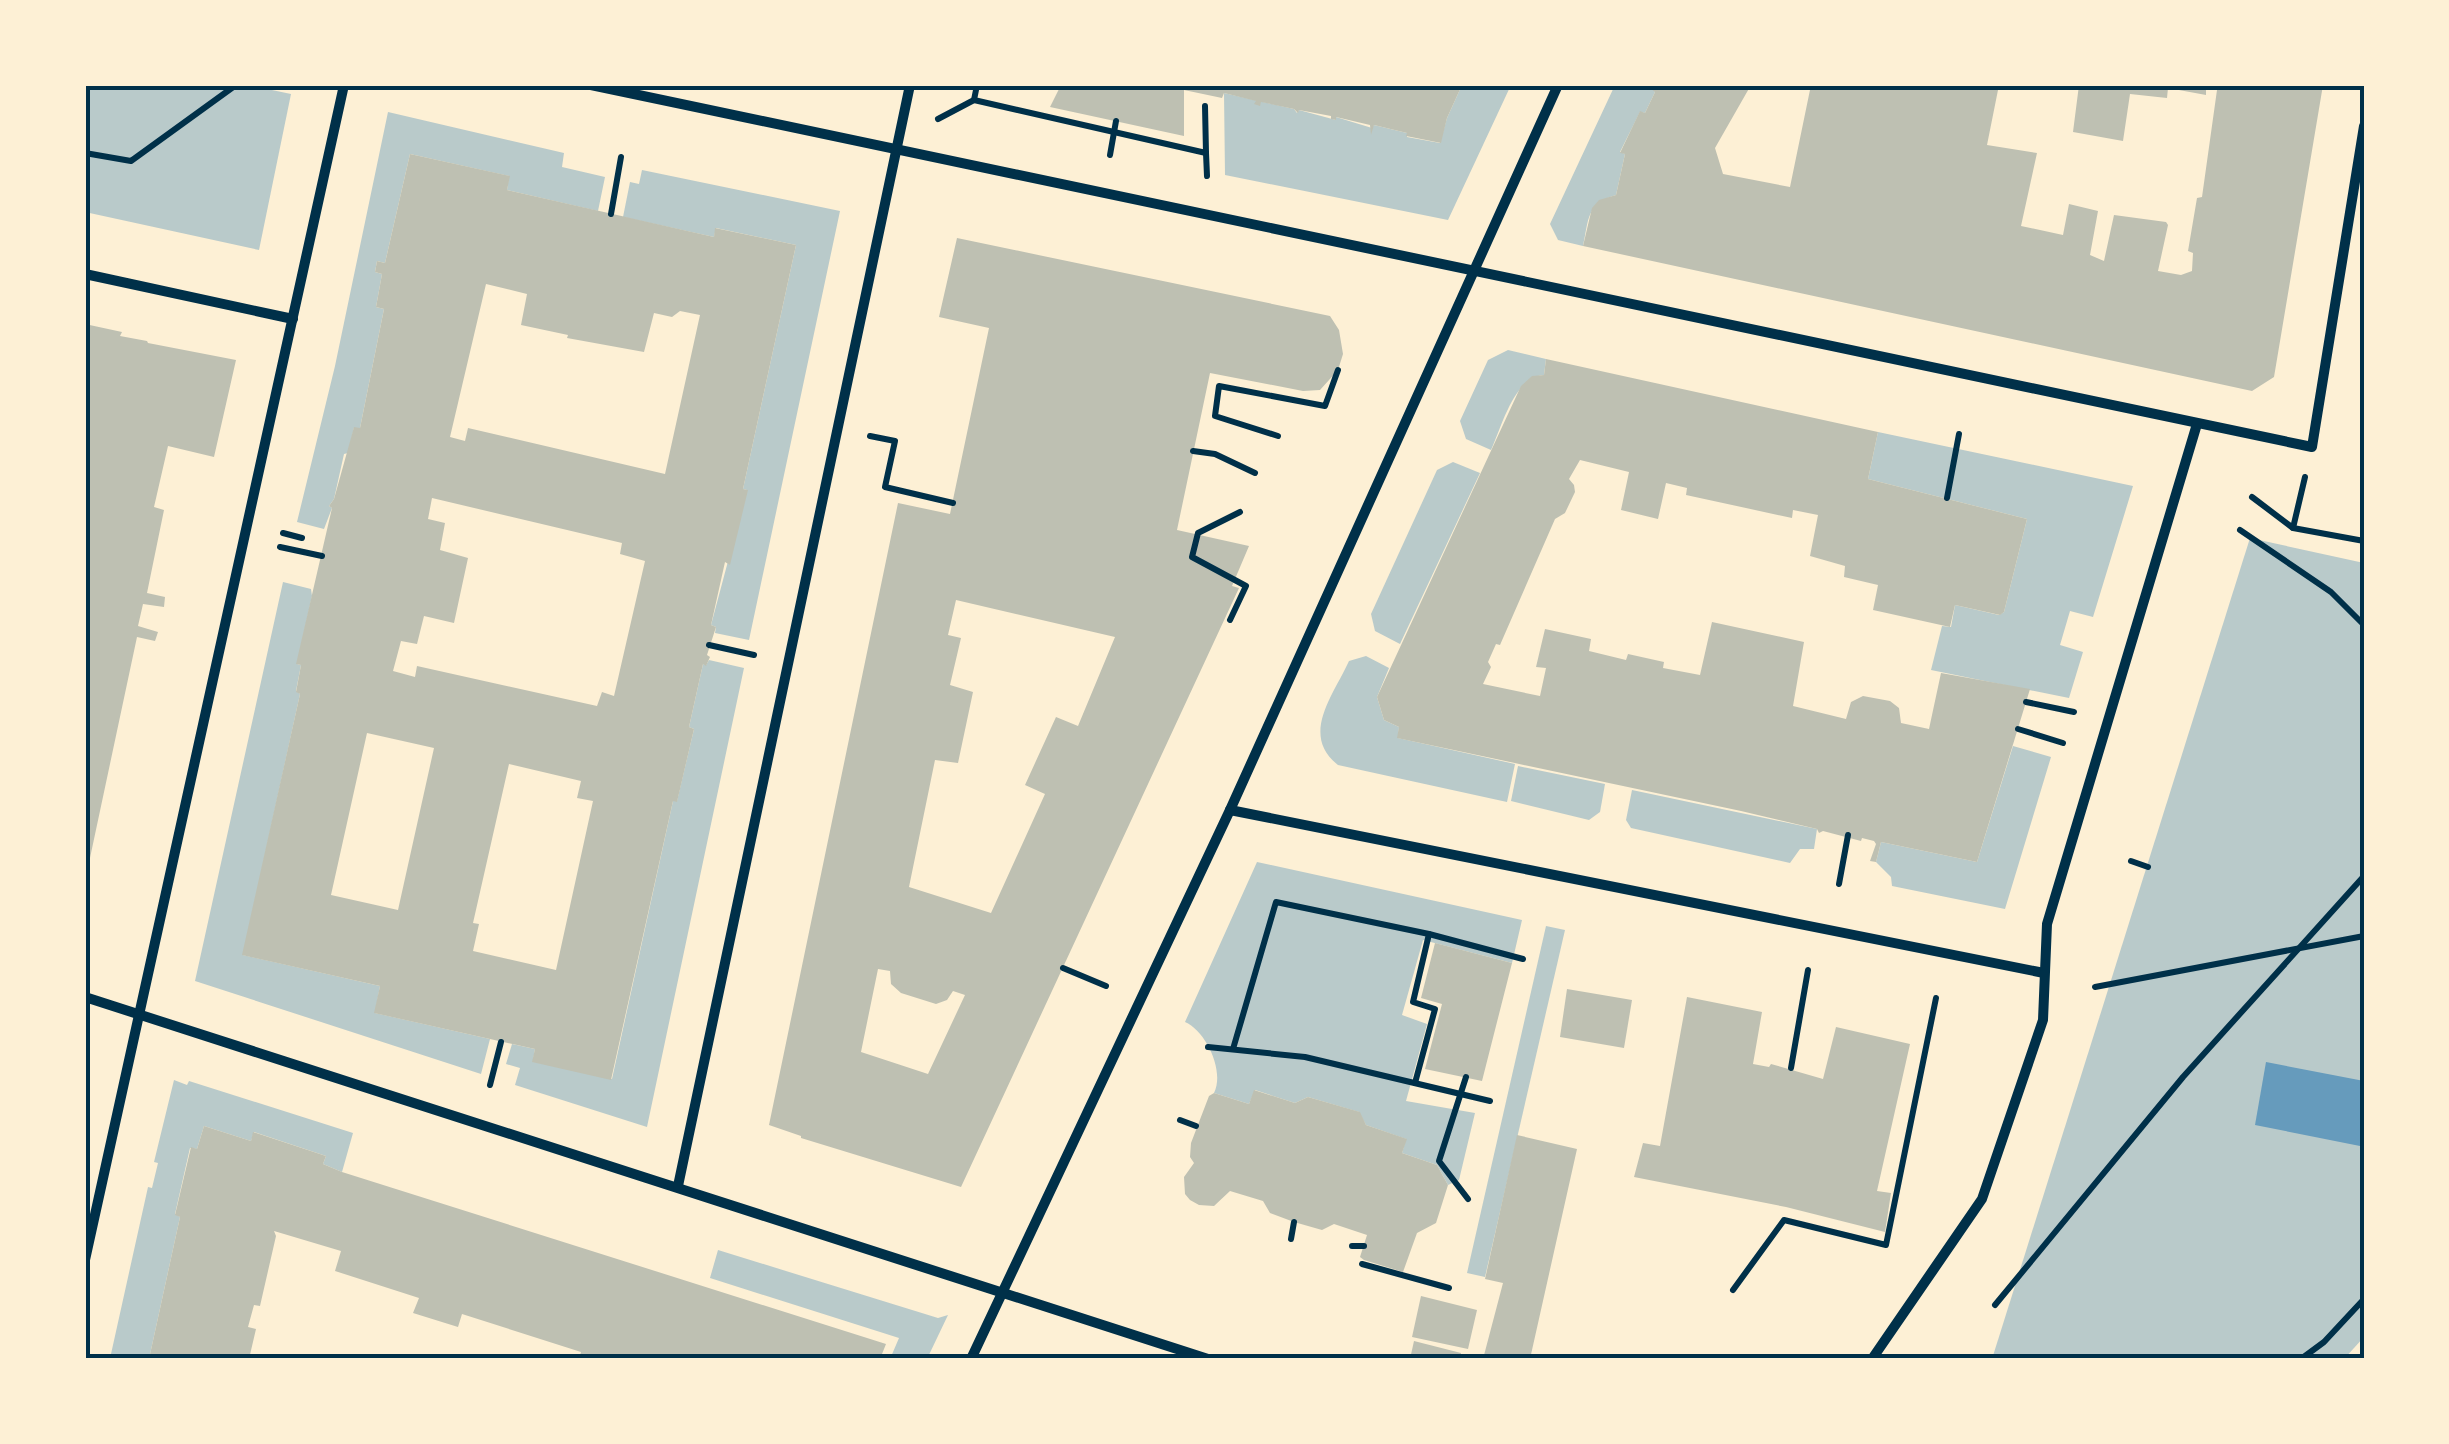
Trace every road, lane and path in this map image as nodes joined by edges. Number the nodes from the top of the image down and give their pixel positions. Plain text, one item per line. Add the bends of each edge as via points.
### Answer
1 (236, 85) edge
2 (344, 85) edge
3 (591, 85) edge
4 (910, 85) edge
5 (977, 85) edge
6 (1558, 85) edge
7 (974, 100) junction
8 (1205, 106) dead end
9 (938, 120) dead end
10 (1116, 121) dead end
11 (2364, 126) edge
12 (1114, 133) junction
13 (894, 148) junction
14 (85, 153) edge
15 (1206, 153) junction
16 (1110, 154) dead end
17 (621, 157) dead end
18 (1206, 176) dead end
19 (611, 214) dead end
20 (1473, 270) junction
21 (85, 274) edge
22 (293, 319) junction
23 (1338, 370) dead end
24 (2197, 424) junction
25 (1959, 434) dead end
26 (870, 436) dead end
27 (1278, 436) dead end
28 (2312, 446) junction
29 (1193, 451) dead end
30 (1255, 472) dead end
31 (2252, 497) dead end
32 (1947, 498) dead end
33 (953, 503) dead end
34 (1240, 512) dead end
35 (2293, 528) junction
36 (2240, 530) dead end
37 (284, 533) dead end
38 (302, 538) dead end
39 (2364, 542) edge
40 (280, 547) dead end
41 (322, 556) dead end
42 (1230, 620) dead end
43 (2364, 625) edge
44 (709, 646) dead end
45 (754, 654) dead end
46 (2026, 702) dead end
47 (2074, 712) dead end
48 (2018, 728) dead end
49 (2063, 744) dead end
50 (1230, 810) junction
51 (1848, 835) dead end
52 (2131, 861) dead end
53 (2148, 867) dead end
54 (2364, 876) edge
55 (1839, 884) dead end
56 (1429, 934) junction
57 (2364, 936) edge
58 (2297, 948) junction
59 (1522, 959) dead end
60 (1063, 968) dead end
61 (1808, 970) dead end
62 (2044, 974) junction
63 (1106, 986) dead end
64 (2095, 987) dead end
65 (85, 997) edge
66 (1936, 998) dead end
67 (139, 1015) junction
68 (501, 1042) dead end
69 (1208, 1047) dead end
70 (1233, 1049) junction
71 (1791, 1068) dead end
72 (1466, 1078) dead end
73 (1415, 1083) junction
74 (490, 1085) dead end
75 (1460, 1094) junction
76 (1490, 1101) dead end
77 (1180, 1120) dead end
78 (1196, 1126) dead end
79 (678, 1186) junction
80 (1468, 1199) dead end
81 (1294, 1222) dead end
82 (1291, 1239) dead end
83 (1352, 1246) dead end
84 (1364, 1246) dead end
85 (85, 1260) edge
86 (1362, 1264) dead end
87 (1449, 1288) dead end
88 (1734, 1290) dead end
89 (1002, 1292) junction
90 (2364, 1299) edge
91 (1996, 1305) dead end
92 (971, 1359) edge
93 (1208, 1359) edge
94 (1872, 1359) edge
95 (2302, 1359) edge

1 - 14 path via 131,161
2 - 22 street
3 - 13 street
4 - 13 street
5 - 7 path
6 - 20 street
7 - 9 path
7 - 12 path
8 - 15 path
10 - 12 path
11 - 28 street
12 - 15 path
12 - 16 path
13 - 20 street
13 - 79 street
15 - 18 path
17 - 19 path
20 - 24 street
20 - 50 street
21 - 22 street
22 - 67 street
23 - 27 path via 1325,406 1219,386 1215,416
24 - 28 street
24 - 62 street via 2047,924
25 - 32 path
26 - 33 path via 895,440 885,487
28 - 35 path
29 - 30 path
31 - 35 path
34 - 42 path via 1198,533 1192,558 1246,586
35 - 39 path
36 - 43 path via 2331,592
37 - 38 path
40 - 41 path
44 - 45 path
46 - 47 path
48 - 49 path
50 - 62 street
50 - 89 street
51 - 55 path
52 - 53 path
54 - 58 path
56 - 59 path
56 - 70 path via 1276,902
56 - 73 path via 1413,1002 1434,1009
57 - 58 path
58 - 64 path
58 - 91 path
60 - 63 path
61 - 71 path
62 - 94 street via 2043,1020 1982,1199
65 - 67 street
66 - 88 path via 1886,1245 1784,1220
67 - 79 street
67 - 85 street
68 - 74 path
69 - 70 path
70 - 73 path via 1306,1057
72 - 75 path
73 - 75 path
75 - 76 path
75 - 80 path via 1439,1161
77 - 78 path
79 - 89 street
81 - 82 path
83 - 84 path
86 - 87 path
89 - 92 street
89 - 93 street
90 - 95 path

